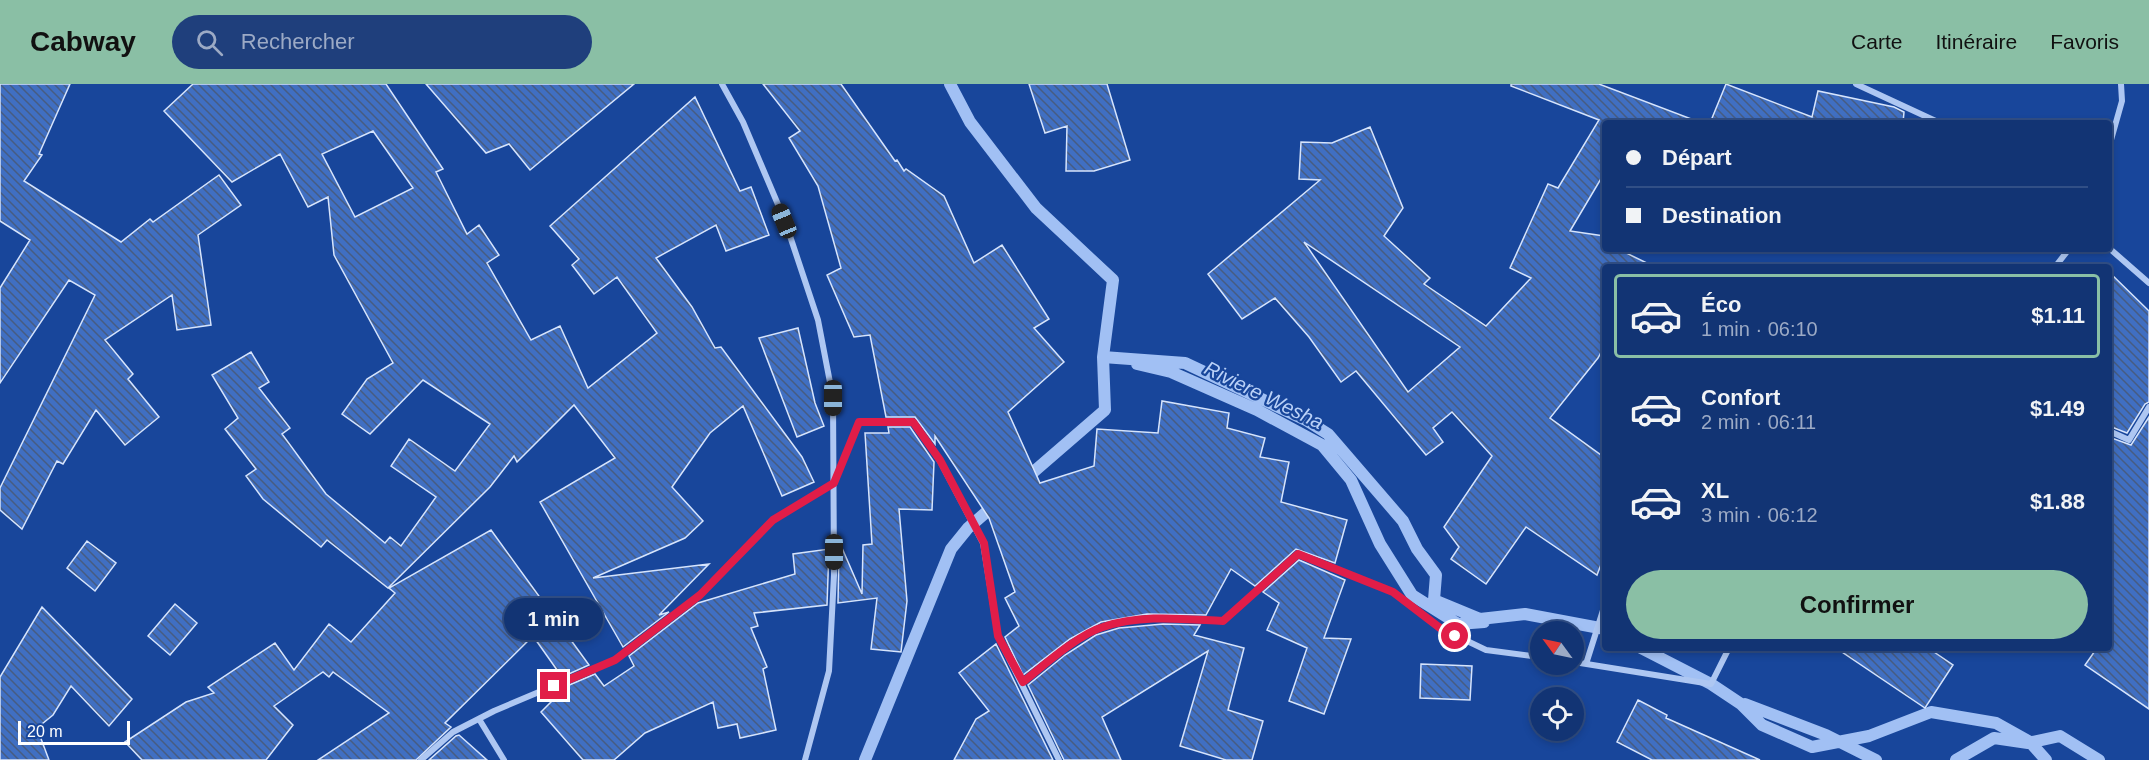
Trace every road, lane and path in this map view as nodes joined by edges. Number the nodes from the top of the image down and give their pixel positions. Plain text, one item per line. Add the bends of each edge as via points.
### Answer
1 (722, 84) edge
2 (1856, 84) edge
3 (2121, 84) edge
4 (1934, 120) edge
5 (2112, 136) edge
6 (2112, 251) edge
7 (2067, 252) edge
8 (2057, 264) edge
9 (2149, 283) edge
10 (2149, 407) edge
11 (2112, 432) edge
12 (834, 483) junction
13 (1602, 613) edge
14 (1728, 651) edge
15 (1530, 656) edge
16 (1586, 664) joint
17 (1023, 682) junction
18 (479, 718) junction
19 (421, 760) edge
20 (504, 760) edge
21 (805, 760) edge
22 (1059, 760) edge

1 - 12 street via 743,122 784,221 818,320 833,398
2 - 4 street
3 - 5 street via 2122,101
6 - 9 street
7 - 8 street
10 - 11 street via 2129,440
12 - 17 street via 859,422 913,422 940,460 984,543 998,636
12 - 18 street via 773,520 700,595 615,660
12 - 21 street via 829,671
13 - 16 street
14 - 16 street via 1712,684
15 - 17 street via 1486,650 1440,628 1393,592 1298,554 1223,621 1145,618 1101,627
17 - 22 street
18 - 19 street via 453,732
18 - 20 street

